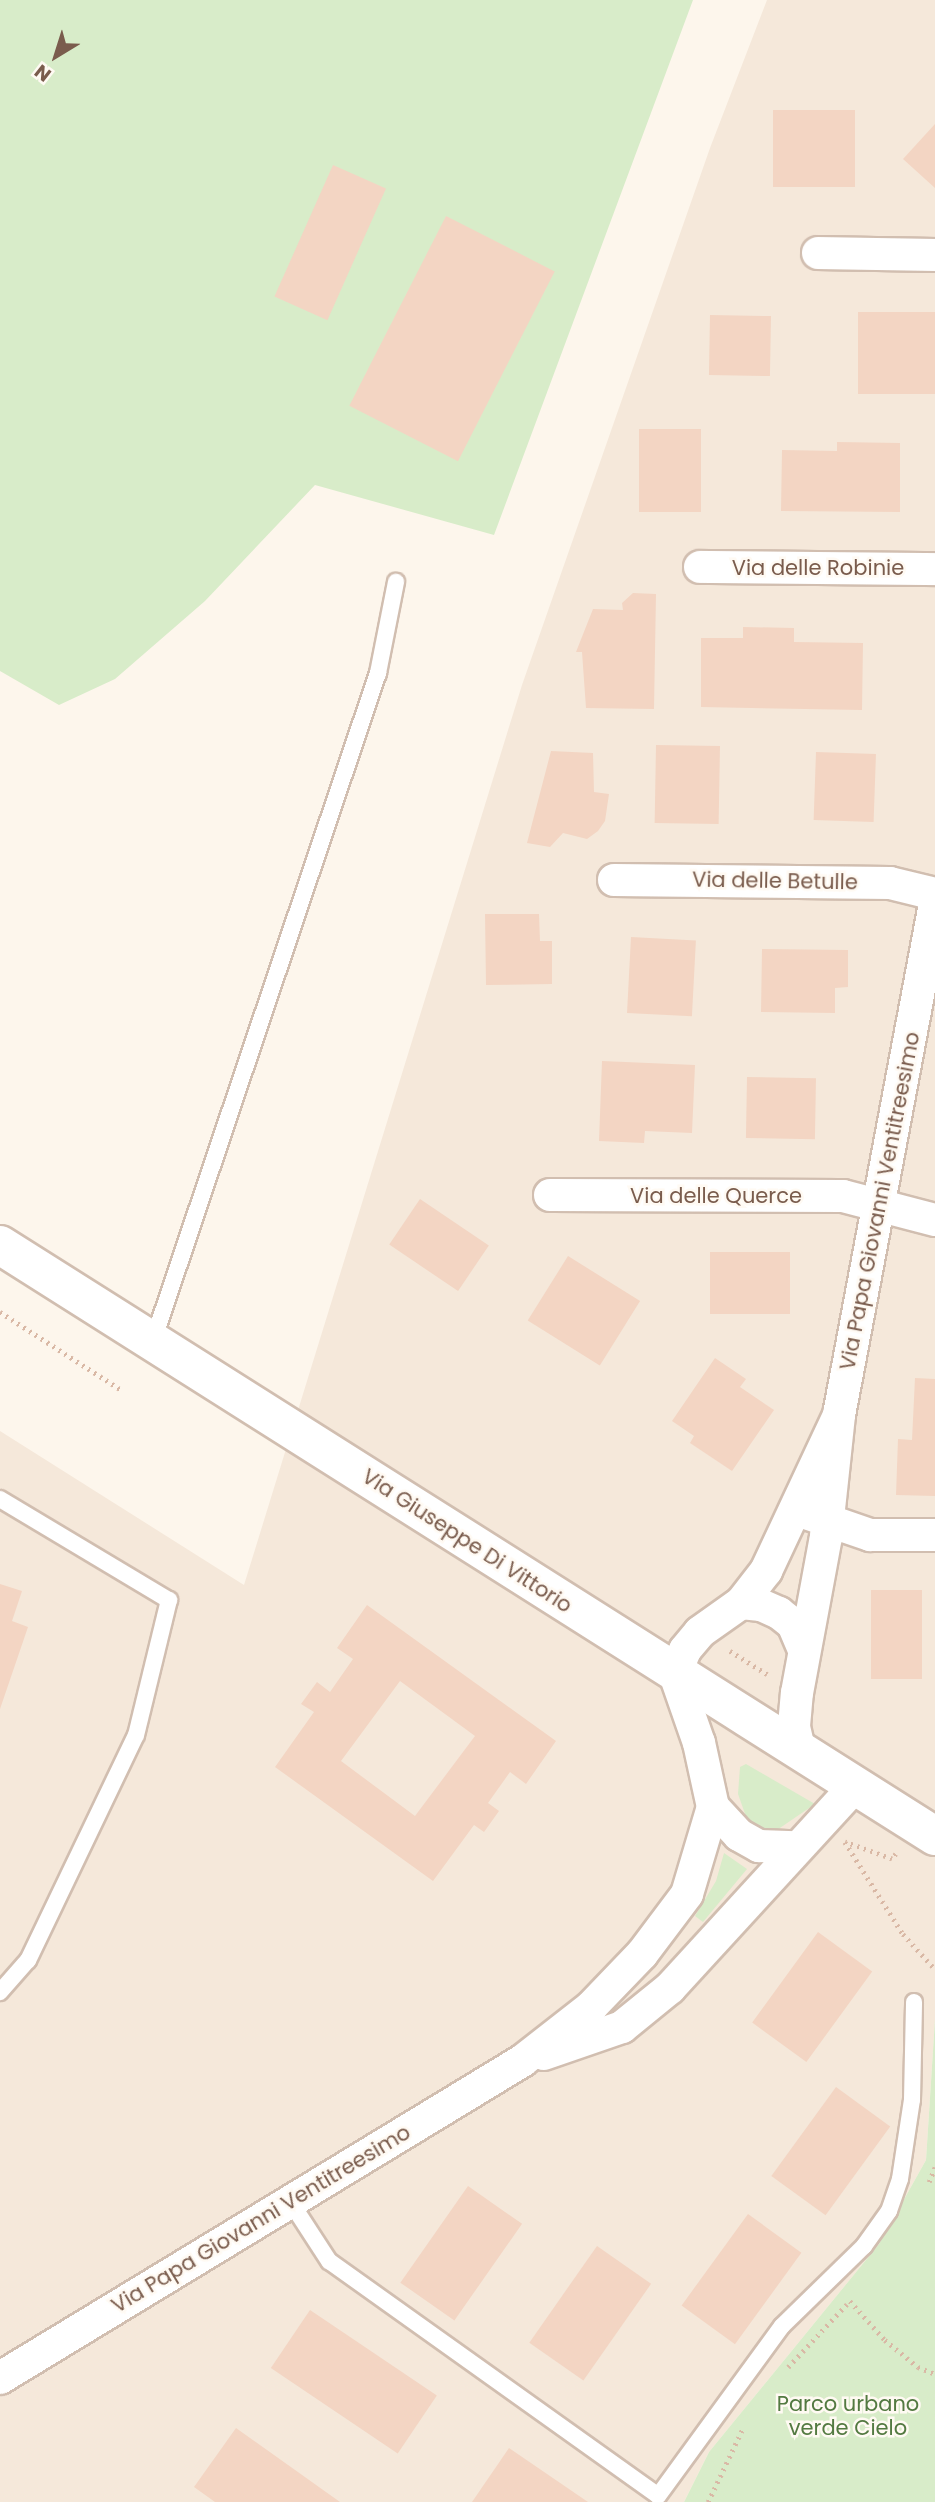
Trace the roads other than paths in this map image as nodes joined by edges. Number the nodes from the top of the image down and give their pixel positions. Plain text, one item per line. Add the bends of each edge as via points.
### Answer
1 (818, 253) dead end
2 (935, 255) edge
3 (701, 567) dead end
4 (935, 569) edge
5 (396, 582) dead end
6 (614, 880) dead end
7 (935, 894) edge
8 (935, 905) edge
9 (550, 1195) dead end
10 (881, 1207) junction
11 (935, 1220) edge
12 (0, 1245) edge
13 (153, 1341) junction
14 (839, 1415) junction
15 (0, 1499) edge
16 (798, 1509) junction
17 (827, 1522) junction
18 (935, 1535) edge
19 (741, 1603) junction
20 (804, 1650) junction
21 (675, 1674) junction
22 (800, 1753) junction
23 (854, 1787) junction
24 (713, 1807) junction
25 (925, 1830) edge
26 (795, 1847) junction
27 (0, 1992) edge
28 (914, 2002) dead end
29 (522, 2061) junction
30 (290, 2201) junction
31 (0, 2378) edge

1 - 2 street
3 - 4 street, Via delle Robinie
5 - 13 lane via 378,673
6 - 7 street, Via delle Betulle via 890,883
8 - 10 street, Via Papa Giovanni Ventitreesimo
9 - 10 street, Via delle Querce via 843,1196
10 - 11 street, Via delle Querce
10 - 14 street, Via Papa Giovanni Ventitreesimo
12 - 13 main road, Via Giuseppe Di Vittorio
13 - 21 main road, Via Giuseppe Di Vittorio
14 - 16 street, Via Papa Giovanni Ventitreesimo
14 - 17 street, Via Papa Giovanni Ventitreesimo
15 - 27 lane via 169,1600 136,1735 29,1960
16 - 17 street
16 - 19 street, Via Papa Giovanni Ventitreesimo via 766,1571
17 - 18 street via 870,1535
17 - 20 street, Via Papa Giovanni Ventitreesimo
19 - 20 street via 779,1613 793,1624
19 - 21 street, Via Papa Giovanni Ventitreesimo via 700,1632 684,1650
20 - 22 street, Via Papa Giovanni Ventitreesimo via 794,1726
21 - 22 main road, Via Giuseppe Di Vittorio
21 - 24 street, Via Papa Giovanni Ventitreesimo via 699,1743
22 - 23 main road, Via Giuseppe Di Vittorio
23 - 25 main road, Via Giuseppe Di Vittorio
23 - 26 street, Via Papa Giovanni Ventitreesimo
24 - 26 street, Via Papa Giovanni Ventitreesimo via 738,1835 759,1846
24 - 29 street, Via Papa Giovanni Ventitreesimo via 687,1894 642,1954 591,2007
26 - 29 street, Via Papa Giovanni Ventitreesimo via 670,1988 622,2027
28 - 30 lane via 912,2100 900,2179 889,2211 864,2246 782,2326 658,2496 329,2261
29 - 30 street, Via Papa Giovanni Ventitreesimo
30 - 31 street, Via Papa Giovanni Ventitreesimo

